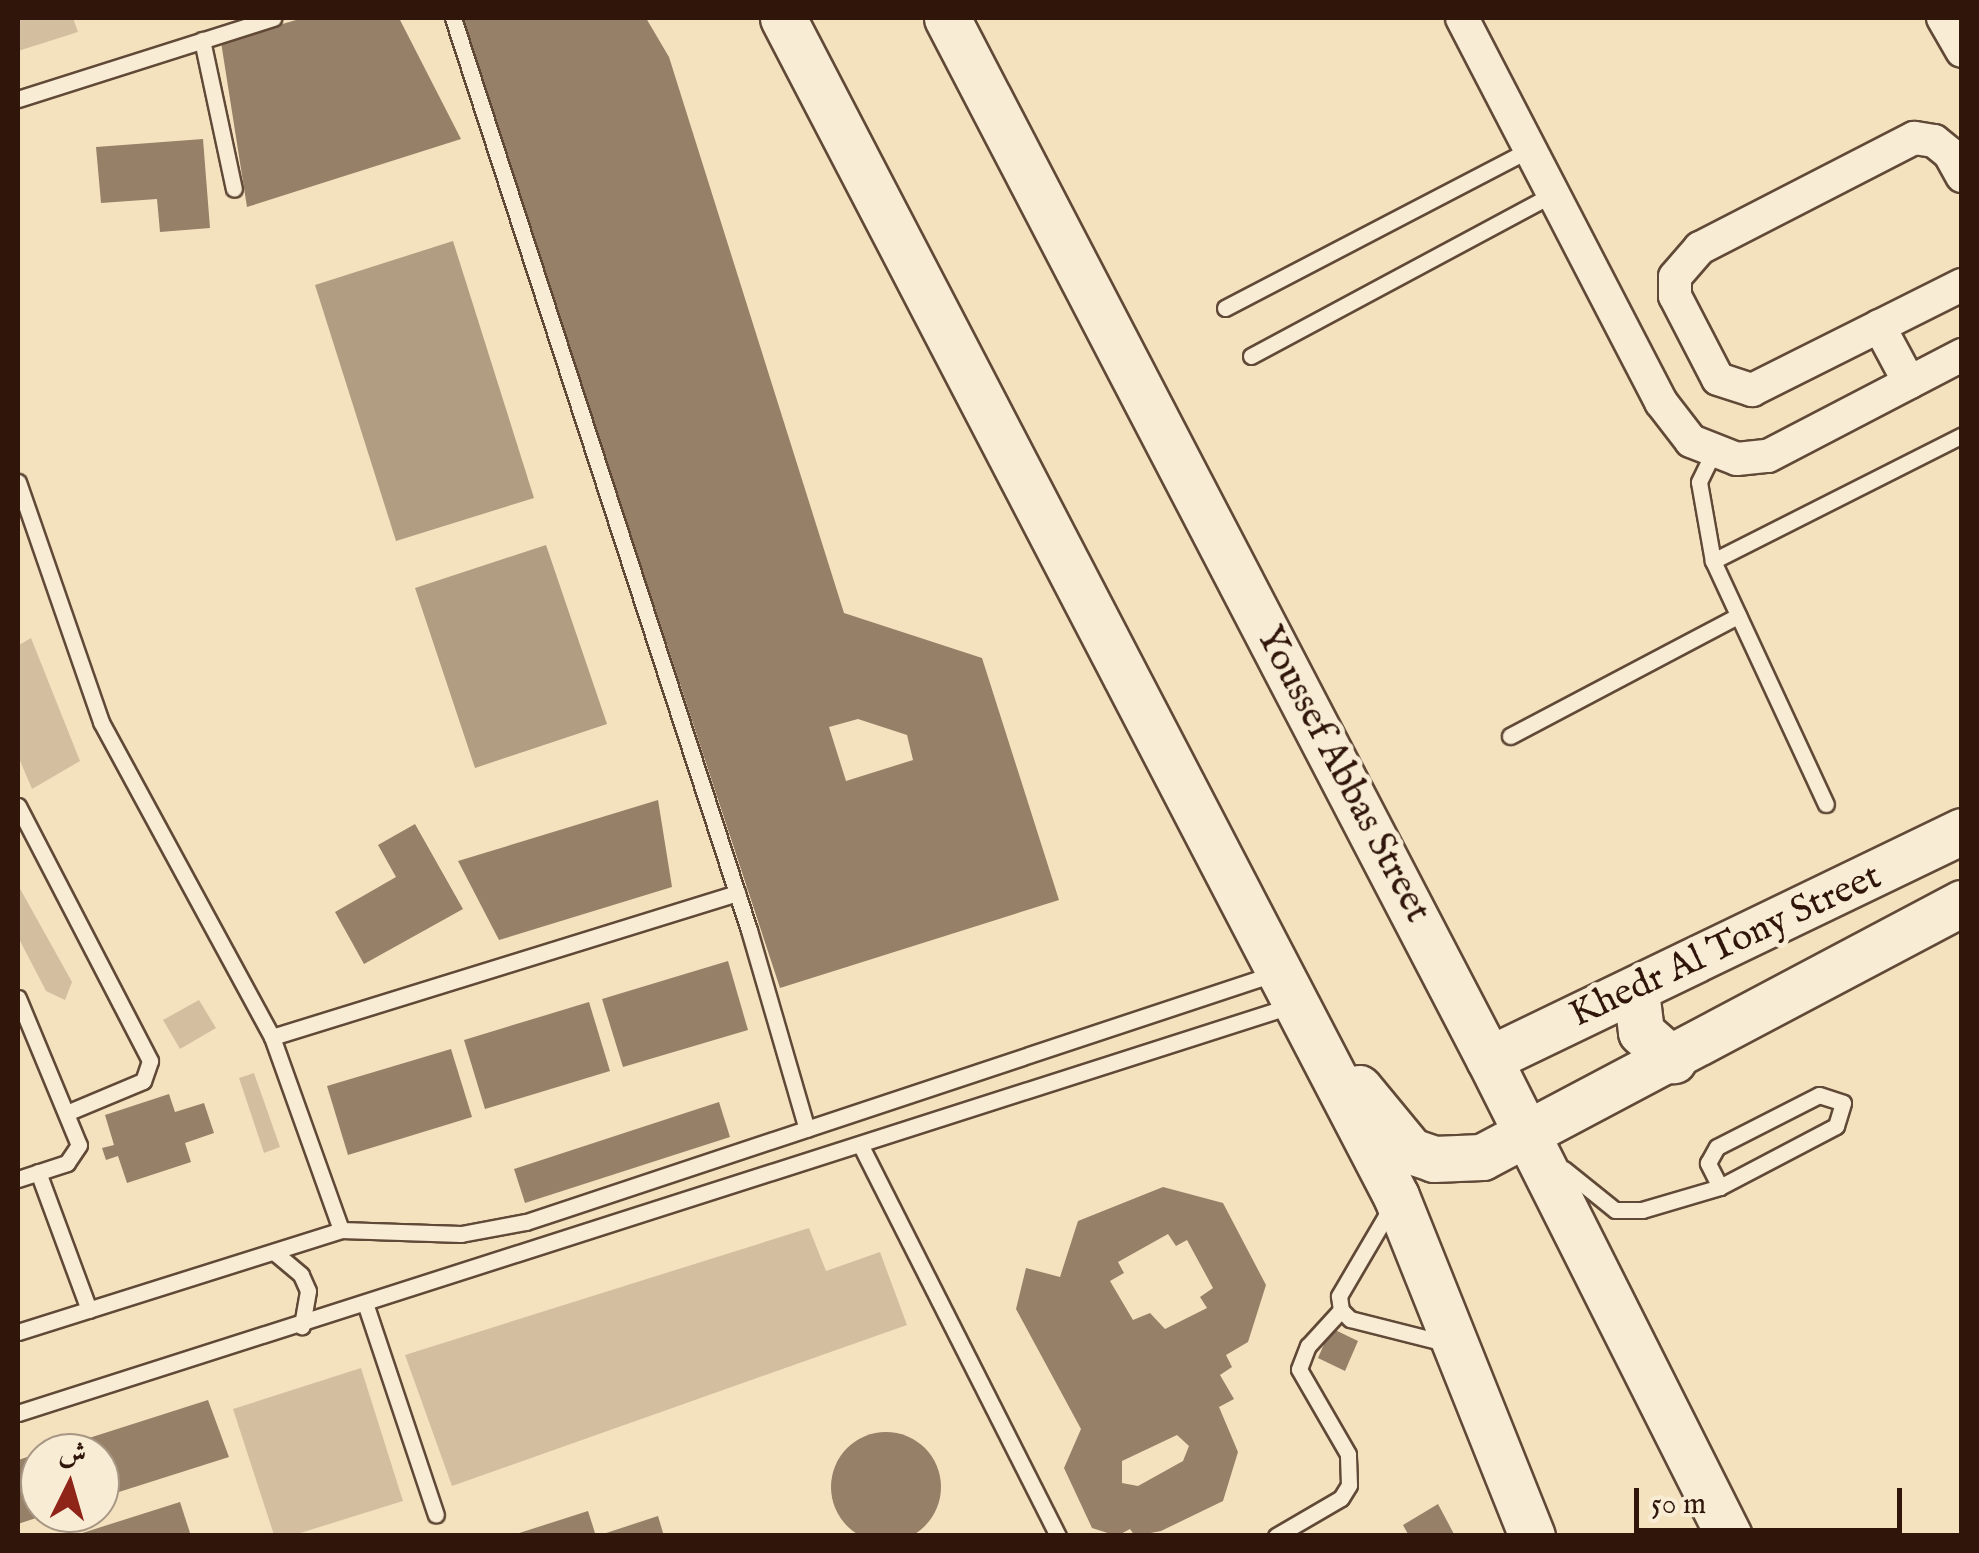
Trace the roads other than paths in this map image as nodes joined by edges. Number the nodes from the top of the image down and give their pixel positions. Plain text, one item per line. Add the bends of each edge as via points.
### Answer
1 (272, 18) edge
2 (452, 18) edge
3 (783, 18) edge
4 (947, 18) edge
5 (1462, 18) edge
6 (1943, 18) edge
7 (202, 40) junction
8 (1962, 51) edge
9 (18, 99) edge
10 (1530, 149) junction
11 (1962, 176) edge
12 (234, 189) dead end
13 (1553, 194) junction
14 (1962, 285) edge
15 (1225, 308) dead end
16 (1879, 326) junction
17 (1962, 355) edge
18 (1251, 356) dead end
19 (1909, 382) junction
20 (1962, 436) edge
21 (1713, 452) junction
22 (18, 482) edge
23 (1713, 561) junction
24 (1738, 616) junction
25 (1510, 736) dead end
26 (1826, 804) dead end
27 (18, 806) edge
28 (1962, 832) edge
29 (737, 894) junction
30 (1962, 903) edge
31 (1288, 988) junction
32 (1636, 991) junction
33 (18, 998) edge
34 (272, 1038) junction
35 (1489, 1059) junction
36 (1672, 1060) junction
37 (1338, 1084) junction
38 (69, 1112) junction
39 (807, 1129) junction
40 (1525, 1132) junction
41 (862, 1148) junction
42 (38, 1172) junction
43 (18, 1179) edge
44 (1720, 1187) junction
45 (1396, 1196) junction
46 (341, 1230) junction
47 (274, 1252) junction
48 (366, 1306) junction
49 (89, 1310) junction
50 (1341, 1310) junction
51 (302, 1326) junction
52 (18, 1332) edge
53 (1459, 1348) junction
54 (18, 1414) edge
55 (436, 1515) dead end
56 (1058, 1536) edge
57 (1276, 1536) edge
58 (1532, 1536) edge
59 (1729, 1536) edge

1 - 7 lane
2 - 29 lane
3 - 31 main road
4 - 35 main road, Youssef Abbas Street
5 - 10 street
6 - 8 street
7 - 9 lane
7 - 12 lane
10 - 13 street
10 - 15 lane
11 - 16 street via 1934,140 1914,138 1700,248 1676,277 1675,296 1718,379 1734,389 1752,390
13 - 18 lane
13 - 21 street via 1674,424
14 - 16 street
16 - 19 street
17 - 19 street
19 - 21 street via 1768,456
20 - 23 lane
21 - 23 lane via 1699,482
22 - 34 lane via 101,722
23 - 24 lane
24 - 25 lane
24 - 26 lane
27 - 38 lane via 150,1060 143,1081
28 - 32 main road, Khedr Al Tony Street
29 - 34 lane
29 - 39 lane
30 - 36 main road, Khedr Al Tony Street
31 - 37 main road
31 - 39 lane
31 - 41 lane
32 - 35 main road, Khedr Al Tony Street
32 - 36 main road via 1641,1032
33 - 38 lane
34 - 46 lane
35 - 40 main road, Youssef Abbas Street
36 - 40 main road, Khedr Al Tony Street
37 - 40 main road, Khedr Al Tony Street via 1372,1097 1412,1151 1434,1159 1482,1157
37 - 45 main road
38 - 42 lane via 78,1152
39 - 46 lane via 510,1226 460,1234
40 - 44 lane via 1616,1210 1642,1210
40 - 59 main road, Youssef Abbas Street
41 - 48 lane
41 - 56 lane
42 - 43 lane
42 - 49 lane
44 - 44 lane via 1708,1163 1717,1147 1819,1095 1843,1103 1836,1126
45 - 50 lane via 1339,1296
45 - 53 main road
46 - 47 lane
47 - 49 lane
47 - 51 lane via 302,1274 308,1291
48 - 51 lane
48 - 55 lane
49 - 52 lane
50 - 53 lane via 1350,1319 1411,1330
50 - 57 lane via 1308,1346 1300,1369 1348,1454 1349,1485 1341,1498
51 - 54 lane
53 - 58 main road

